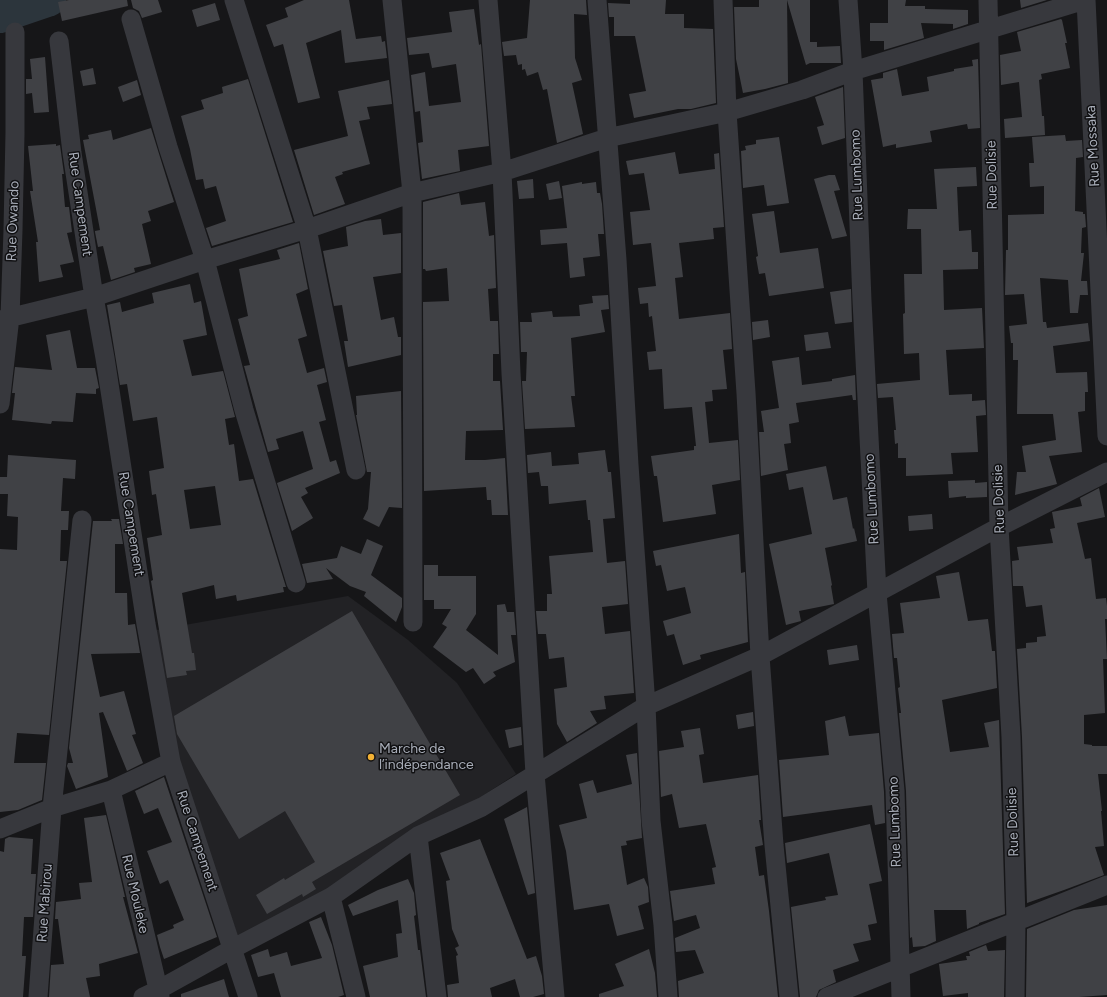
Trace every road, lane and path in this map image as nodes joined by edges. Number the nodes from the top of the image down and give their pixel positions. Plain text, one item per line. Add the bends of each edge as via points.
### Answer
1 (234, 0) edge
2 (392, 0) edge
3 (488, 0) edge
4 (597, 0) edge
5 (723, 0) edge
6 (848, 0) edge
7 (988, 0) edge
8 (1086, 0) edge
9 (130, 19) dead end
10 (989, 30) junction
11 (15, 32) dead end
12 (59, 41) dead end
13 (853, 70) junction
14 (727, 112) junction
15 (607, 138) junction
16 (502, 172) junction
17 (412, 193) junction
18 (307, 229) junction
19 (205, 260) junction
20 (94, 297) junction
21 (5, 319) edge
22 (0, 404) edge
23 (1107, 436) edge
24 (356, 470) dead end
25 (1107, 472) edge
26 (82, 520) dead end
27 (999, 527) junction
28 (296, 583) dead end
29 (877, 593) junction
30 (413, 622) dead end
31 (760, 656) junction
32 (646, 706) junction
33 (171, 762) junction
34 (535, 774) junction
35 (111, 790) junction
36 (52, 808) junction
37 (0, 829) edge
38 (418, 836) junction
39 (1107, 885) edge
40 (331, 897) junction
41 (1016, 921) junction
42 (232, 949) junction
43 (899, 968) junction
44 (154, 995) edge
45 (38, 997) edge
46 (248, 997) edge
47 (356, 997) edge
48 (437, 997) edge
49 (555, 997) edge
50 (668, 997) edge
51 (789, 997) edge
52 (827, 997) edge
53 (901, 997) edge
54 (1016, 997) edge

1 - 18 street
2 - 17 street
3 - 16 street
4 - 15 street
5 - 14 street
6 - 13 street, Rue Lumbomo
7 - 10 street, Rue Dolisie
8 - 10 street
8 - 23 street, Rue Mossaka
9 - 19 street
10 - 13 street
10 - 27 street, Rue Dolisie
11 - 21 street, Rue Owando via 16,133 13,230
12 - 20 street, Rue Campement via 72,153
13 - 14 street via 802,90
13 - 29 street, Rue Lumbomo
14 - 15 street
14 - 31 street
15 - 16 street
15 - 32 street
16 - 17 street
16 - 34 street via 511,373
17 - 18 street
17 - 30 street
18 - 19 street
18 - 24 street
19 - 20 street
19 - 28 street via 244,410
20 - 21 street
20 - 33 street, Rue Campement via 146,624
21 - 22 street, Rue Owando
25 - 27 street
26 - 36 street, Rue Mabirou
27 - 29 street
27 - 41 street, Rue Dolisie
29 - 31 street
29 - 43 street, Rue Lumbomo via 895,791
31 - 32 street
31 - 51 street via 774,845
32 - 34 street
32 - 50 street via 651,821
33 - 35 street
33 - 42 street, Rue Campement
34 - 38 street via 482,807
34 - 49 street
35 - 36 street
35 - 44 street, Rue Mouleke
36 - 37 street
36 - 45 street, Rue Mabirou
38 - 40 street
38 - 48 street
39 - 41 street
40 - 42 street
40 - 47 street
41 - 43 street
41 - 54 street, Rue Dolisie
42 - 44 street
42 - 46 street, Rue Campement
43 - 52 street
43 - 53 street, Rue Lumbomo

